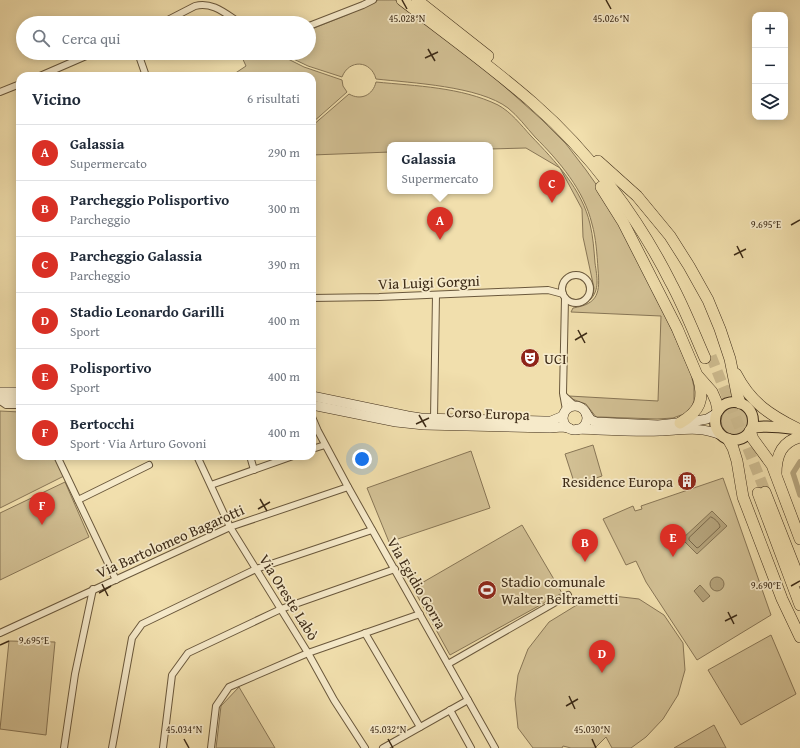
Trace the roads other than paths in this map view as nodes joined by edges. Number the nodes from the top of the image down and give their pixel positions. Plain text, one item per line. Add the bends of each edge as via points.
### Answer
1 (373, 0) edge
2 (402, 0) edge
3 (417, 0) edge
4 (176, 16) edge
5 (229, 16) edge
6 (316, 23) edge
7 (78, 60) edge
8 (140, 60) edge
9 (49, 72) edge
10 (145, 72) edge
11 (16, 86) edge
12 (0, 92) edge
13 (555, 124) junction
14 (598, 161) junction
15 (563, 284) junction
16 (548, 290) junction
17 (436, 295) junction
18 (564, 296) junction
19 (316, 298) edge
20 (573, 303) junction
21 (565, 311) junction
22 (730, 359) junction
23 (697, 375) junction
24 (0, 392) edge
25 (16, 392) edge
26 (564, 396) junction
27 (316, 397) edge
28 (0, 400) edge
29 (16, 400) edge
30 (740, 403) junction
31 (16, 405) edge
32 (316, 405) edge
33 (575, 406) junction
34 (718, 412) junction
35 (564, 413) junction
36 (586, 413) junction
37 (752, 413) junction
38 (434, 418) junction
39 (680, 423) junction
40 (316, 426) edge
41 (782, 427) junction
42 (316, 429) edge
43 (573, 429) junction
44 (751, 430) junction
45 (318, 431) junction
46 (799, 432) edge
47 (724, 437) junction
48 (325, 445) junction
49 (316, 448) edge
50 (59, 460) edge
51 (199, 460) edge
52 (251, 460) edge
53 (282, 460) edge
54 (150, 465) dead end
55 (254, 470) junction
56 (776, 474) junction
57 (211, 485) junction
58 (348, 487) junction
59 (78, 500) junction
60 (230, 526) junction
61 (372, 530) junction
62 (800, 539) edge
63 (256, 569) junction
64 (395, 569) junction
65 (116, 580) junction
66 (800, 581) edge
67 (93, 589) junction
68 (568, 595) dead end
69 (800, 605) edge
70 (281, 609) junction
71 (420, 614) junction
72 (0, 633) edge
73 (365, 633) junction
74 (800, 637) edge
75 (308, 653) junction
76 (448, 664) junction
77 (468, 700) junction
78 (450, 710) junction
79 (420, 727) junction
80 (64, 748) edge
81 (112, 748) edge
82 (163, 748) edge
83 (211, 748) edge
84 (365, 748) edge
85 (384, 748) edge
86 (471, 748) edge
87 (494, 748) edge

1 - 6 street
2 - 13 highway via 498,74
3 - 14 highway via 538,98
4 - 5 street via 200,4 213,6
7 - 9 street
8 - 10 street
11 - 12 street
13 - 14 highway via 594,166 652,248 708,357 700,327 677,278 657,243
13 - 23 highway via 595,177 619,217 677,328
14 - 22 highway via 637,196 670,236 708,300
15 - 16 street, Via Luigi Gorgni
15 - 18 street
15 - 20 street via 574,274 583,276 590,284 588,296 582,302
16 - 17 street, Via Luigi Gorgni
16 - 18 street, Via Luigi Gorgni
17 - 19 street, Via Luigi Gorgni
17 - 38 street
18 - 20 street
18 - 21 street
20 - 21 street
21 - 26 street
22 - 30 highway
22 - 46 highway via 749,395 773,416
23 - 34 highway via 712,392
23 - 39 highway via 702,395 699,405 693,414
24 - 25 main road
26 - 33 street
26 - 35 street
27 - 38 main road, Corso Europa via 408,416
28 - 29 main road
28 - 31 street via 6,405
30 - 34 main road via 728,403
30 - 37 main road
32 - 43 main road, Corso Europa via 396,422 424,425
33 - 35 main road
33 - 36 main road via 582,408
34 - 39 main road via 702,420
34 - 47 main road via 715,422 718,431
35 - 38 main road, Corso Europa via 551,421
35 - 43 main road via 564,423
36 - 39 main road via 600,423
36 - 43 main road via 585,423
37 - 41 main road
37 - 44 main road
40 - 45 street, Via Egidio Gorra
41 - 44 main road via 762,426
41 - 46 main road
42 - 45 street, Via Egidio Gorra
43 - 47 main road, Corso Europa via 698,429 709,430
44 - 47 main road via 740,439
44 - 56 highway via 753,439
45 - 48 street, Via Egidio Gorra
46 - 56 highway via 780,452 776,461
47 - 74 highway via 733,448 743,497 782,599
48 - 49 street
48 - 58 street, Via Egidio Gorra
50 - 59 street
51 - 57 street, Via Oreste Labò
52 - 55 street
53 - 55 street
54 - 59 street
55 - 57 street
56 - 62 highway
57 - 60 street, Via Oreste Labò
58 - 60 street, Via Bartolomeo Bagarotti
58 - 61 street, Via Egidio Gorra
59 - 65 street
60 - 63 street, Via Oreste Labò
60 - 65 street, Via Bartolomeo Bagarotti
61 - 63 street
61 - 64 street, Via Egidio Gorra
63 - 70 street, Via Oreste Labò
63 - 81 street via 142,624 132,638
64 - 70 street
64 - 71 street, Via Egidio Gorra
65 - 67 street, Via Bartolomeo Bagarotti
66 - 69 highway via 761,492
67 - 72 street, Via Bartolomeo Bagarotti
67 - 80 street via 75,674
68 - 76 street
70 - 75 street, Via Oreste Labò
70 - 82 street via 188,653 172,675
71 - 73 street
71 - 76 street, Via Egidio Gorra
73 - 75 street
73 - 79 street
75 - 83 street via 229,687 216,706
75 - 84 street, Via Oreste Labò
76 - 77 street, Via Egidio Gorra
77 - 78 street
77 - 87 street, Via Egidio Gorra
78 - 79 street
78 - 86 street
79 - 85 street

